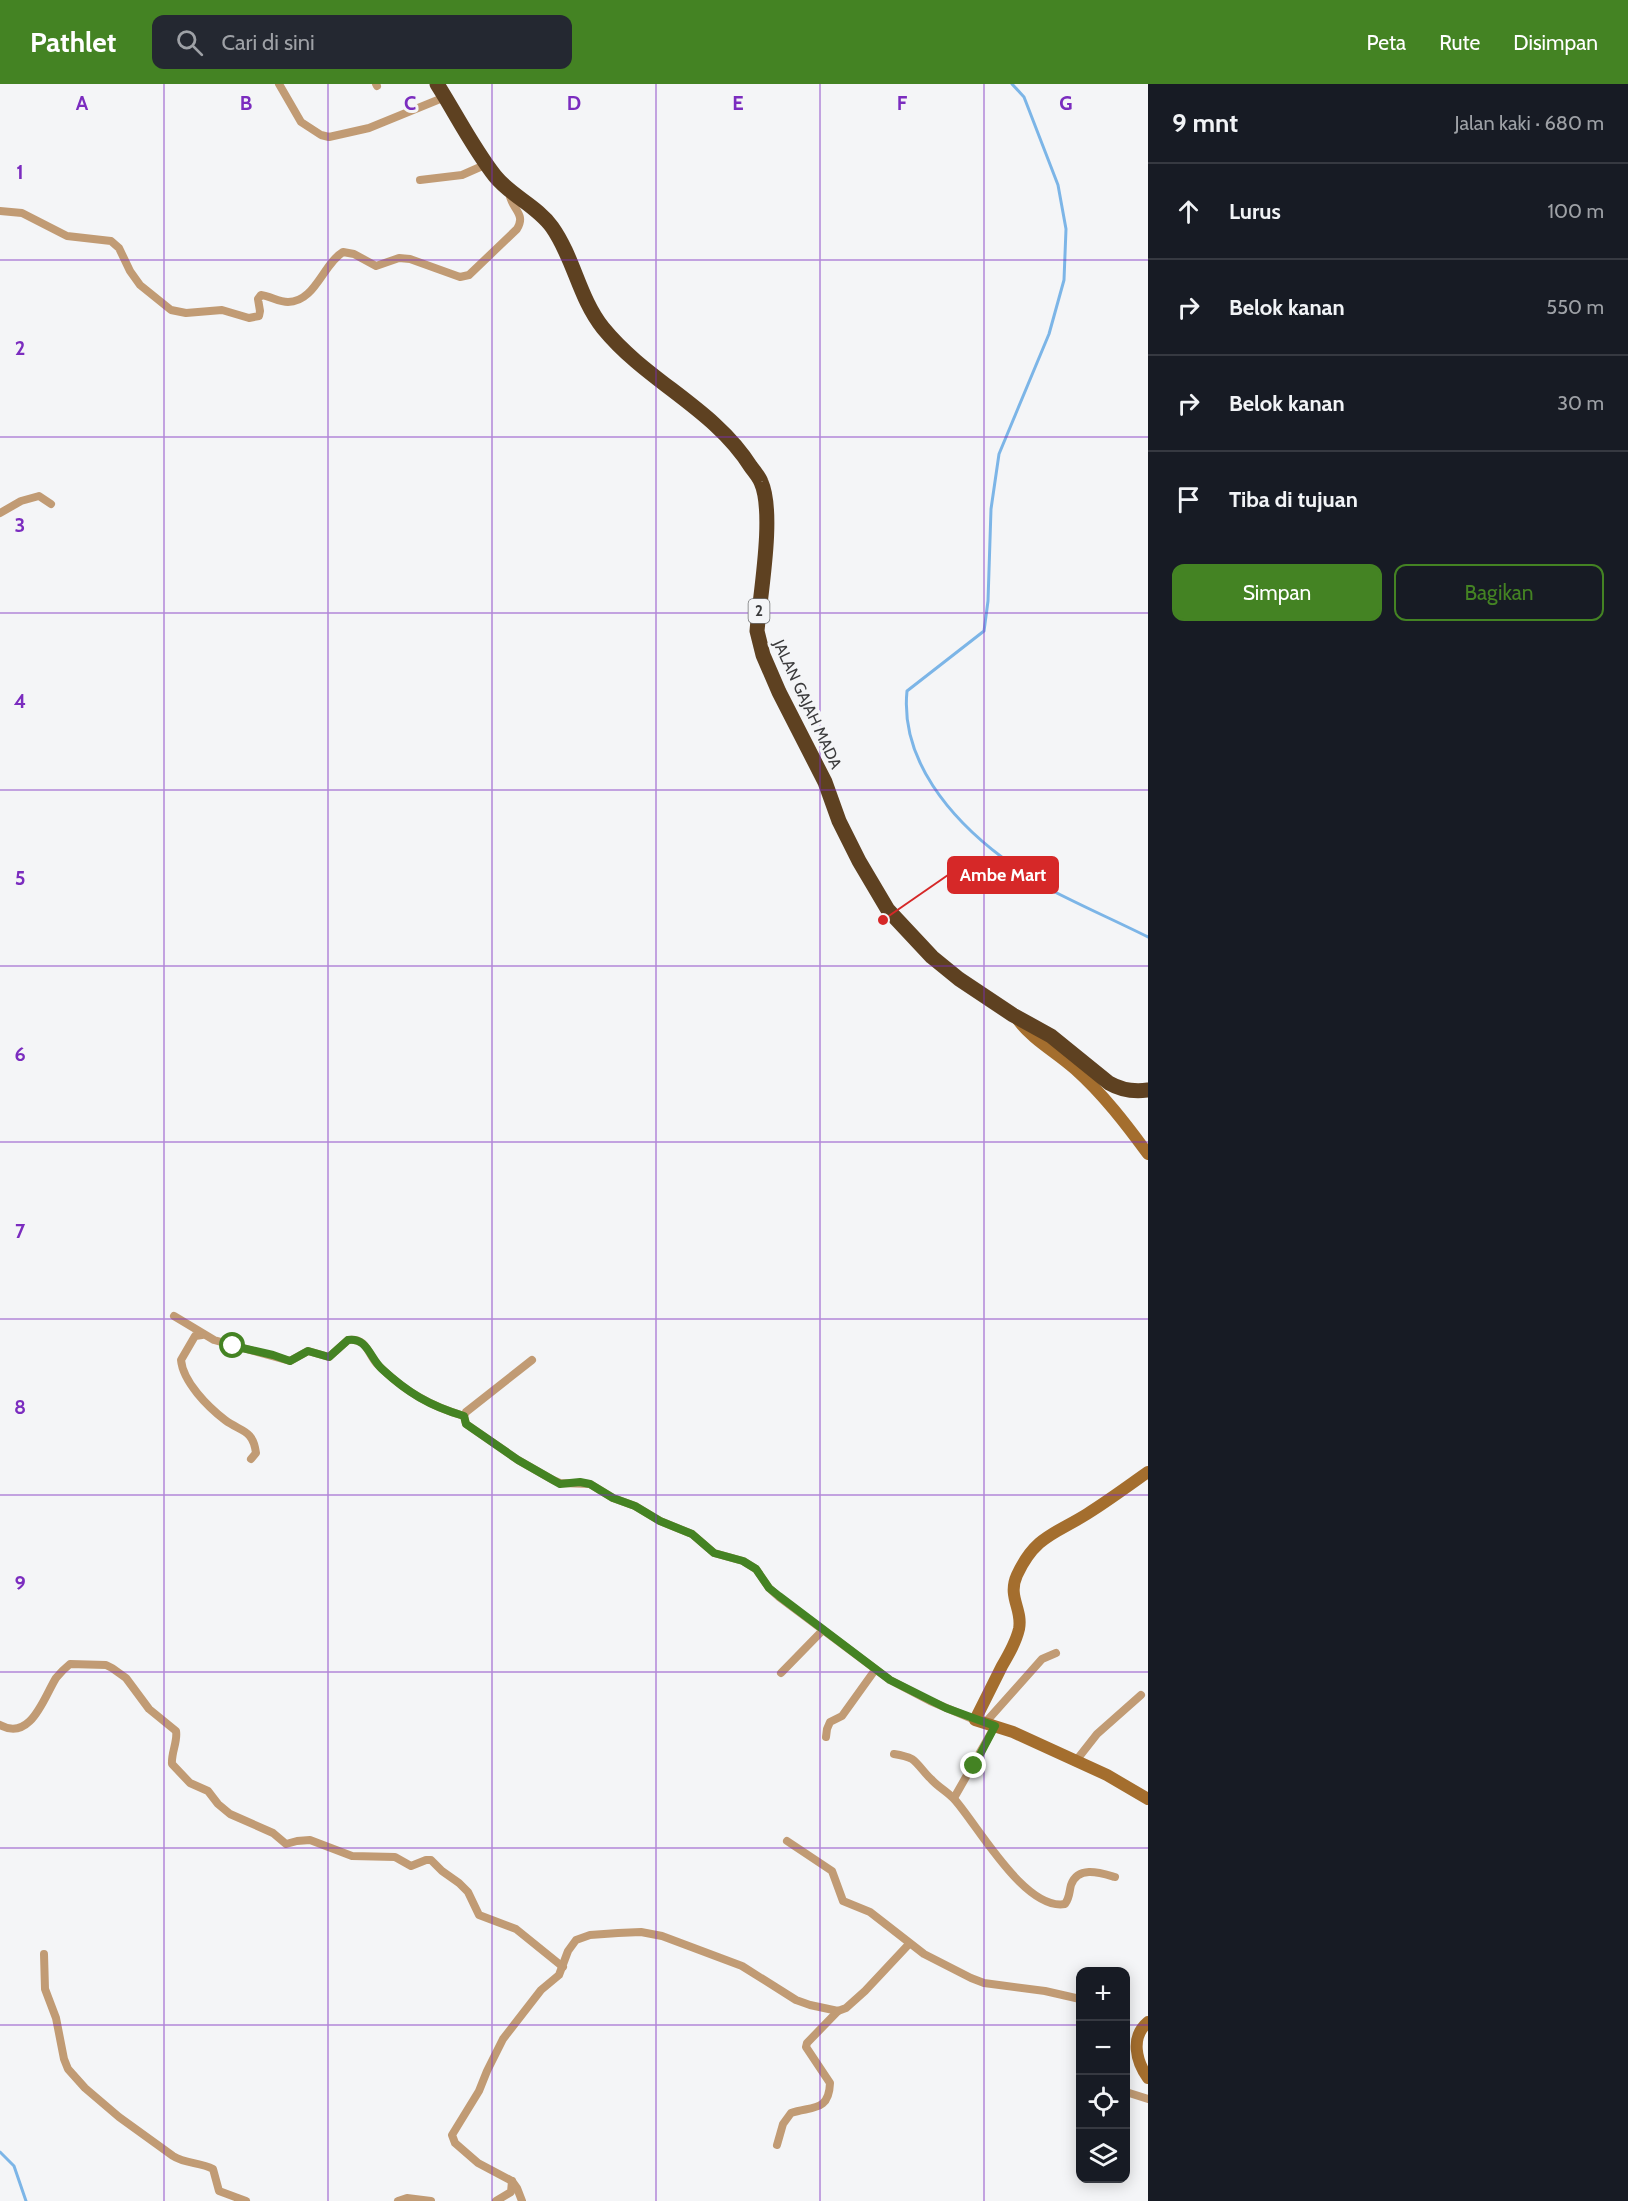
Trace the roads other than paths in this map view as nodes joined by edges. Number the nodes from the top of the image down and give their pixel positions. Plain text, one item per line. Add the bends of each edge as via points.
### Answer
1 (279, 84) edge
2 (441, 90) edge
3 (487, 164) junction
4 (420, 180) dead end
5 (509, 190) junction
6 (0, 211) edge
7 (51, 504) dead end
8 (0, 513) edge
9 (1013, 1015) junction
10 (1148, 1090) edge
11 (1148, 1154) edge
12 (174, 1316) dead end
13 (203, 1335) junction
14 (532, 1360) dead end
15 (464, 1416) junction
16 (251, 1459) dead end
17 (1148, 1472) edge
18 (823, 1630) junction
19 (1056, 1653) dead end
20 (875, 1670) junction
21 (781, 1673) dead end
22 (1141, 1695) dead end
23 (985, 1723) junction
24 (0, 1725) edge
25 (826, 1737) dead end
26 (894, 1754) dead end
27 (1075, 1762) junction
28 (954, 1798) junction
29 (1148, 1799) edge
30 (787, 1841) dead end
31 (1115, 1877) dead end
32 (909, 1944) junction
33 (44, 1954) dead end
34 (563, 1967) junction
35 (1076, 1998) edge
36 (838, 2011) junction
37 (1148, 2022) edge
38 (1148, 2078) edge
39 (1130, 2094) edge
40 (1148, 2099) edge
41 (777, 2145) dead end
42 (512, 2181) junction
43 (246, 2201) edge
44 (398, 2201) edge
45 (431, 2201) edge
46 (496, 2201) edge
47 (522, 2201) edge

1 - 2 street via 301,122 329,137 369,128
2 - 3 highway, JALAN GAJAH MADA / 2
3 - 4 street via 462,175
3 - 5 highway, JALAN GAJAH MADA / 2
5 - 6 street via 521,221 469,275 460,277 410,258 376,266 343,252 299,300 285,302 261,295 259,315 249,318 222,310 171,310 140,285 111,241 68,236 22,213
5 - 9 highway, JALAN GAJAH MADA / 2 via 553,229 588,305 603,328 645,371 708,416 741,451 762,482 766,502 765,562 757,631 779,692 825,782 859,861 888,910 932,957
7 - 8 street via 39,496 32,497
9 - 10 highway, JALAN GAJAH MADA / 2 via 1051,1036 1117,1088
9 - 11 street via 1111,1106
12 - 13 street
13 - 15 street via 290,1361 308,1351 329,1357 348,1340 359,1341 381,1368 427,1403
13 - 16 street via 196,1335 181,1360 187,1379 226,1421 251,1437 256,1453
14 - 15 street
15 - 18 street via 466,1424 479,1434 560,1484 590,1484 692,1534 714,1553 743,1561 756,1569 769,1588
17 - 23 street via 1046,1536 1020,1568 1013,1587 1020,1621 1017,1636
18 - 20 street
18 - 21 street
19 - 23 street via 1042,1659
20 - 23 street via 910,1691
20 - 25 street via 842,1716 830,1722
22 - 27 street via 1097,1734
23 - 27 street
23 - 28 street
24 - 34 street via 17,1728 29,1723 57,1677 70,1664 106,1665 126,1678 149,1708 176,1731 172,1764 188,1782 208,1791 230,1814 273,1833 286,1844 310,1840 352,1856 395,1857 411,1866 431,1860 468,1892 479,1915 516,1929
26 - 28 street via 914,1761
27 - 29 street via 1107,1774
28 - 31 street via 1006,1868 1041,1898 1065,1904 1072,1881 1082,1873
30 - 32 street via 835,1874 843,1900 877,1917
32 - 35 street via 984,1983
32 - 36 street via 856,1999
33 - 43 street via 45,1989 60,2031 64,2059 77,2080 119,2117 180,2161 213,2169 219,2191
34 - 36 street via 576,1940 590,1935 641,1932 742,1966 796,2000
34 - 42 street via 503,2039 452,2135 455,2143 478,2163
36 - 41 street via 806,2047 830,2083 828,2098 822,2105 790,2113
37 - 38 street via 1137,2043 1138,2059
39 - 40 street
42 - 46 street via 511,2192
42 - 47 street
44 - 45 street

